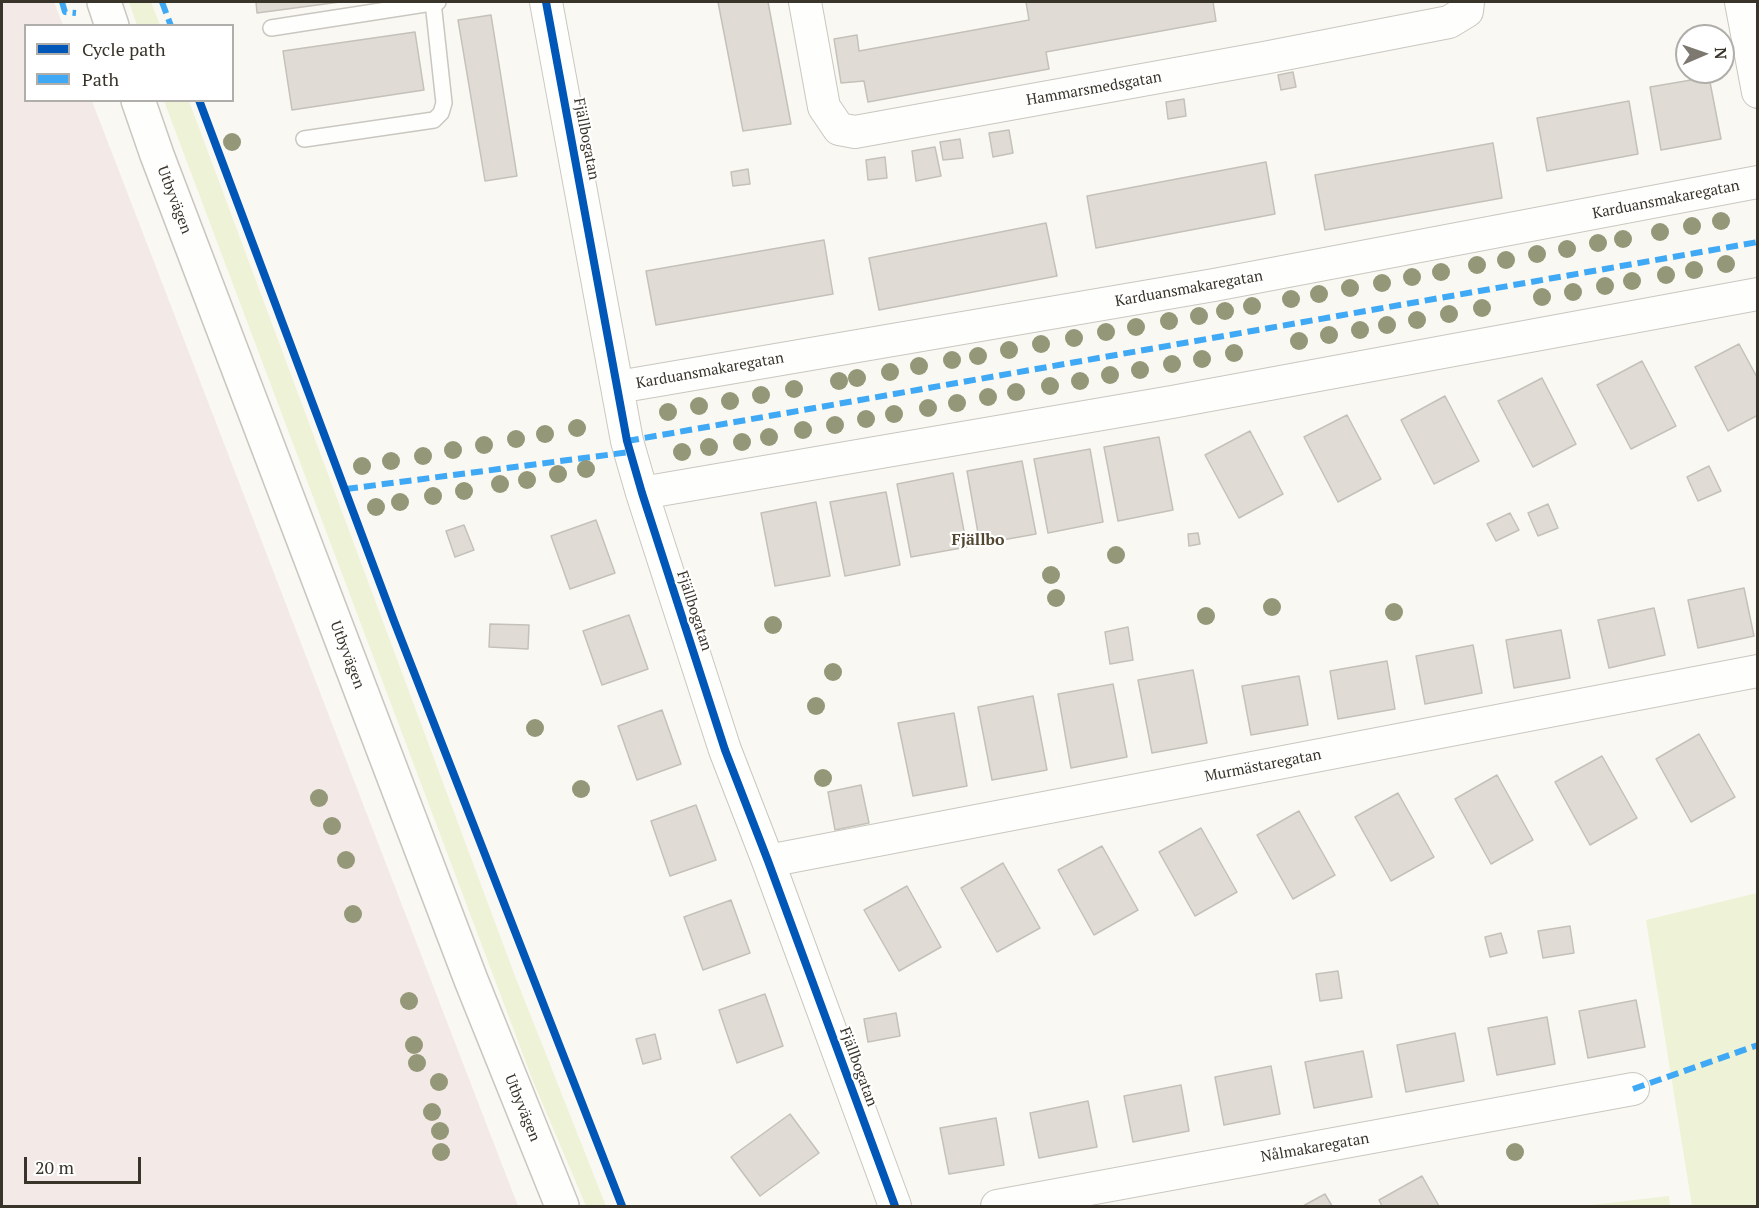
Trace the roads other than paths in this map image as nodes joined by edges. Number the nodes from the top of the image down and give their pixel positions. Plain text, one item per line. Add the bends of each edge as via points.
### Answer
1 (104, 2) edge
2 (436, 2) edge
3 (546, 2) edge
4 (805, 2) edge
5 (1468, 2) edge
6 (1741, 2) edge
7 (111, 24) edge
8 (271, 28) dead end
9 (1758, 92) edge
10 (139, 102) edge
11 (304, 139) dead end
12 (1758, 182) edge
13 (1758, 294) edge
14 (618, 387) junction
15 (642, 493) junction
16 (1758, 671) edge
17 (768, 861) junction
18 (1633, 1089) dead end
19 (562, 1206) edge
20 (894, 1206) edge
21 (998, 1206) edge

1 - 7 street
2 - 8 lane
2 - 11 lane via 444,103 441,113 434,120
3 - 14 street, Fjällbogatan
4 - 5 street, Hammarsmedsgatan via 824,107 839,129 855,132 1449,22 1467,11
6 - 9 street
10 - 19 street, Utbyvägen via 471,980
12 - 14 street, Karduansmakaregatan via 1214,285
13 - 15 street via 1172,402
14 - 15 street, Fjällbogatan via 627,441
15 - 17 street, Fjällbogatan via 725,750
16 - 17 street, Murmästaregatan
17 - 20 street, Fjällbogatan
18 - 21 street, Nålmakaregatan

